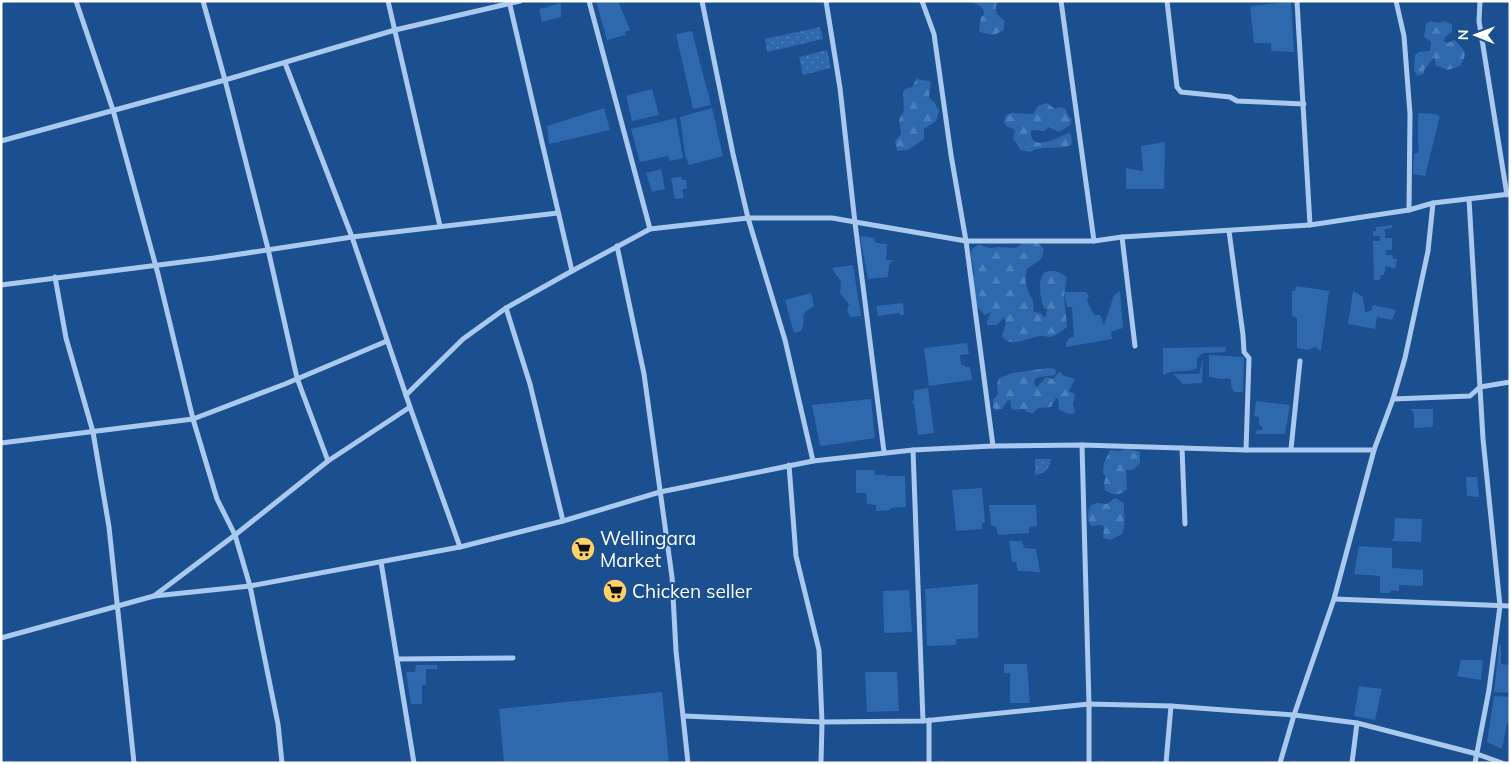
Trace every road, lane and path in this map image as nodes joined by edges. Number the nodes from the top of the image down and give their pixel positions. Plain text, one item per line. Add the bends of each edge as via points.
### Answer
1 (76, 1) edge
2 (203, 1) edge
3 (388, 1) edge
4 (520, 1) edge
5 (589, 1) edge
6 (702, 1) edge
7 (826, 1) edge
8 (922, 1) edge
9 (1061, 1) edge
10 (1167, 1) edge
11 (1298, 1) edge
12 (1396, 1) edge
13 (1480, 1) edge
14 (509, 3) edge
15 (395, 30) junction
16 (285, 63) junction
17 (226, 80) junction
18 (1304, 104) junction
19 (114, 110) junction
20 (1, 141) edge
21 (1508, 194) edge
22 (1469, 199) junction
23 (1433, 203) junction
24 (1409, 210) junction
25 (558, 213) junction
26 (748, 218) junction
27 (855, 223) junction
28 (1310, 224) junction
29 (440, 226) junction
30 (650, 229) junction
31 (1229, 231) junction
32 (352, 237) junction
33 (1122, 237) junction
34 (966, 241) junction
35 (1094, 241) junction
36 (617, 246) junction
37 (268, 249) junction
38 (156, 265) junction
39 (572, 271) junction
40 (55, 277) junction
41 (1, 285) edge
42 (506, 308) junction
43 (387, 341) junction
44 (1135, 346) dead end
45 (1300, 361) dead end
46 (297, 378) junction
47 (1510, 382) edge
48 (1480, 388) junction
49 (406, 396) junction
50 (1393, 399) junction
51 (410, 407) junction
52 (193, 419) junction
53 (93, 432) junction
54 (1, 442) edge
55 (1082, 445) junction
56 (993, 446) junction
57 (1182, 448) junction
58 (1291, 449) junction
59 (913, 450) junction
60 (1246, 450) junction
61 (1374, 450) junction
62 (884, 452) junction
63 (328, 461) junction
64 (813, 461) junction
65 (789, 465) junction
66 (660, 492) junction
67 (564, 521) junction
68 (1185, 524) dead end
69 (235, 535) junction
70 (460, 547) junction
71 (381, 562) junction
72 (250, 586) junction
73 (154, 596) junction
74 (1334, 599) junction
75 (1500, 606) junction
76 (1510, 606) edge
77 (117, 607) junction
78 (1, 638) edge
79 (513, 658) dead end
80 (397, 659) junction
81 (1089, 704) junction
82 (1171, 706) junction
83 (1294, 715) junction
84 (684, 716) junction
85 (926, 720) junction
86 (822, 722) junction
87 (1357, 723) junction
88 (1477, 754) junction
89 (134, 763) edge
90 (282, 763) edge
91 (414, 763) edge
92 (688, 763) edge
93 (821, 763) edge
94 (929, 763) edge
95 (1088, 763) edge
96 (1166, 763) edge
97 (1280, 763) edge
98 (1352, 763) edge
99 (1475, 763) edge
100 (1502, 763) edge

1 - 19 street
2 - 17 street
3 - 15 street
4 - 14 street
5 - 30 street
6 - 26 street
7 - 27 street via 840,88
8 - 34 street via 934,34
9 - 35 street
10 - 18 street via 1177,87 1181,92 1230,97 1237,101
11 - 18 street
12 - 24 street via 1404,36 1410,114
13 - 21 street via 1479,21
14 - 15 street
14 - 25 street
15 - 16 street
15 - 29 street
16 - 17 street
16 - 32 street
17 - 19 street
17 - 37 street
18 - 28 street
19 - 20 street
19 - 38 street
21 - 22 street
22 - 23 street
22 - 48 street
23 - 24 street
23 - 50 street via 1428,251
24 - 28 street
25 - 29 street
25 - 39 street
26 - 27 street via 832,218
26 - 30 street
26 - 64 street via 785,340
27 - 34 street
27 - 62 street
28 - 31 street
29 - 32 street
30 - 36 street
31 - 33 street
31 - 60 street via 1244,352 1249,358
32 - 37 street
32 - 43 street
33 - 35 street
33 - 44 street
34 - 35 street
34 - 56 street
36 - 39 street
36 - 66 street via 644,374
37 - 38 street
37 - 46 street
38 - 40 street
38 - 52 street
39 - 42 street
40 - 41 street
40 - 53 street via 66,338
42 - 49 street via 463,339
42 - 67 street via 530,384
43 - 46 street
43 - 49 street
45 - 58 street
46 - 52 street
46 - 63 street
47 - 48 street
48 - 50 street via 1470,396
48 - 75 street
49 - 51 street
50 - 61 street
51 - 63 street
51 - 70 street
52 - 53 street
52 - 69 street via 217,499
53 - 54 street
53 - 77 street via 109,527
55 - 56 street
55 - 57 street
55 - 81 street
56 - 59 street
57 - 60 street
57 - 68 street
58 - 60 street
58 - 61 street
59 - 62 street
59 - 85 street
61 - 74 street
62 - 64 street
63 - 69 street
64 - 65 street
65 - 66 street
65 - 86 street via 796,556 819,650
66 - 67 street
66 - 84 street via 672,577
67 - 70 street
69 - 72 street
69 - 73 street
70 - 71 street
71 - 72 street
71 - 80 street
72 - 73 street
72 - 90 street via 278,724
73 - 77 street
74 - 75 street
74 - 83 street
75 - 76 street
75 - 88 street
77 - 78 street
77 - 89 street
79 - 80 street
80 - 91 street
81 - 82 street
81 - 85 street
81 - 95 street
82 - 83 street
82 - 96 street
83 - 87 street
83 - 97 street
84 - 86 street
84 - 92 street
85 - 86 street
85 - 94 street
86 - 93 street
87 - 88 street
87 - 98 street
88 - 99 street
88 - 100 street

